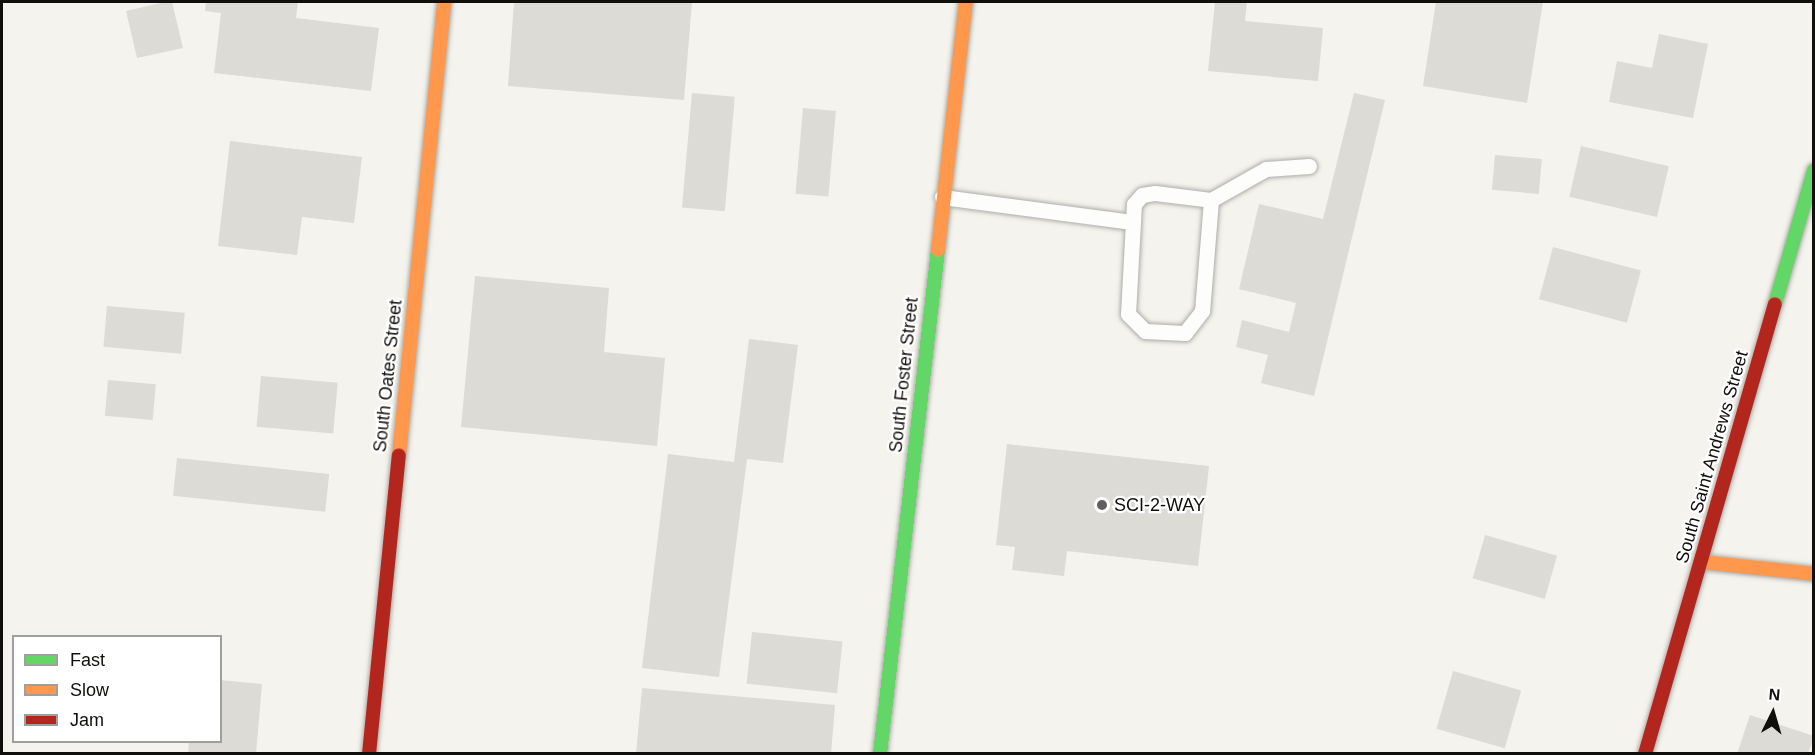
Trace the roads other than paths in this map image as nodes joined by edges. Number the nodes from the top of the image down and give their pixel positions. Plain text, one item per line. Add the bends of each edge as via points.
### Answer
1 (444, 2) edge
2 (966, 2) edge
3 (1309, 166) dead end
4 (1814, 171) edge
5 (942, 197) junction
6 (1211, 200) junction
7 (1132, 222) junction
8 (1700, 562) junction
9 (1814, 574) edge
10 (369, 753) edge
11 (880, 753) edge
12 (1645, 753) edge

1 - 10 street, South Oates Street
2 - 5 street, South Foster Street
3 - 6 lane via 1266,169
4 - 8 street, South Saint Andrews Street
5 - 7 lane
5 - 11 street, South Foster Street
6 - 7 lane via 1142,195 1134,204
6 - 7 lane via 1202,311 1185,333 1145,331 1128,314
8 - 9 street
8 - 12 street, South Saint Andrews Street

